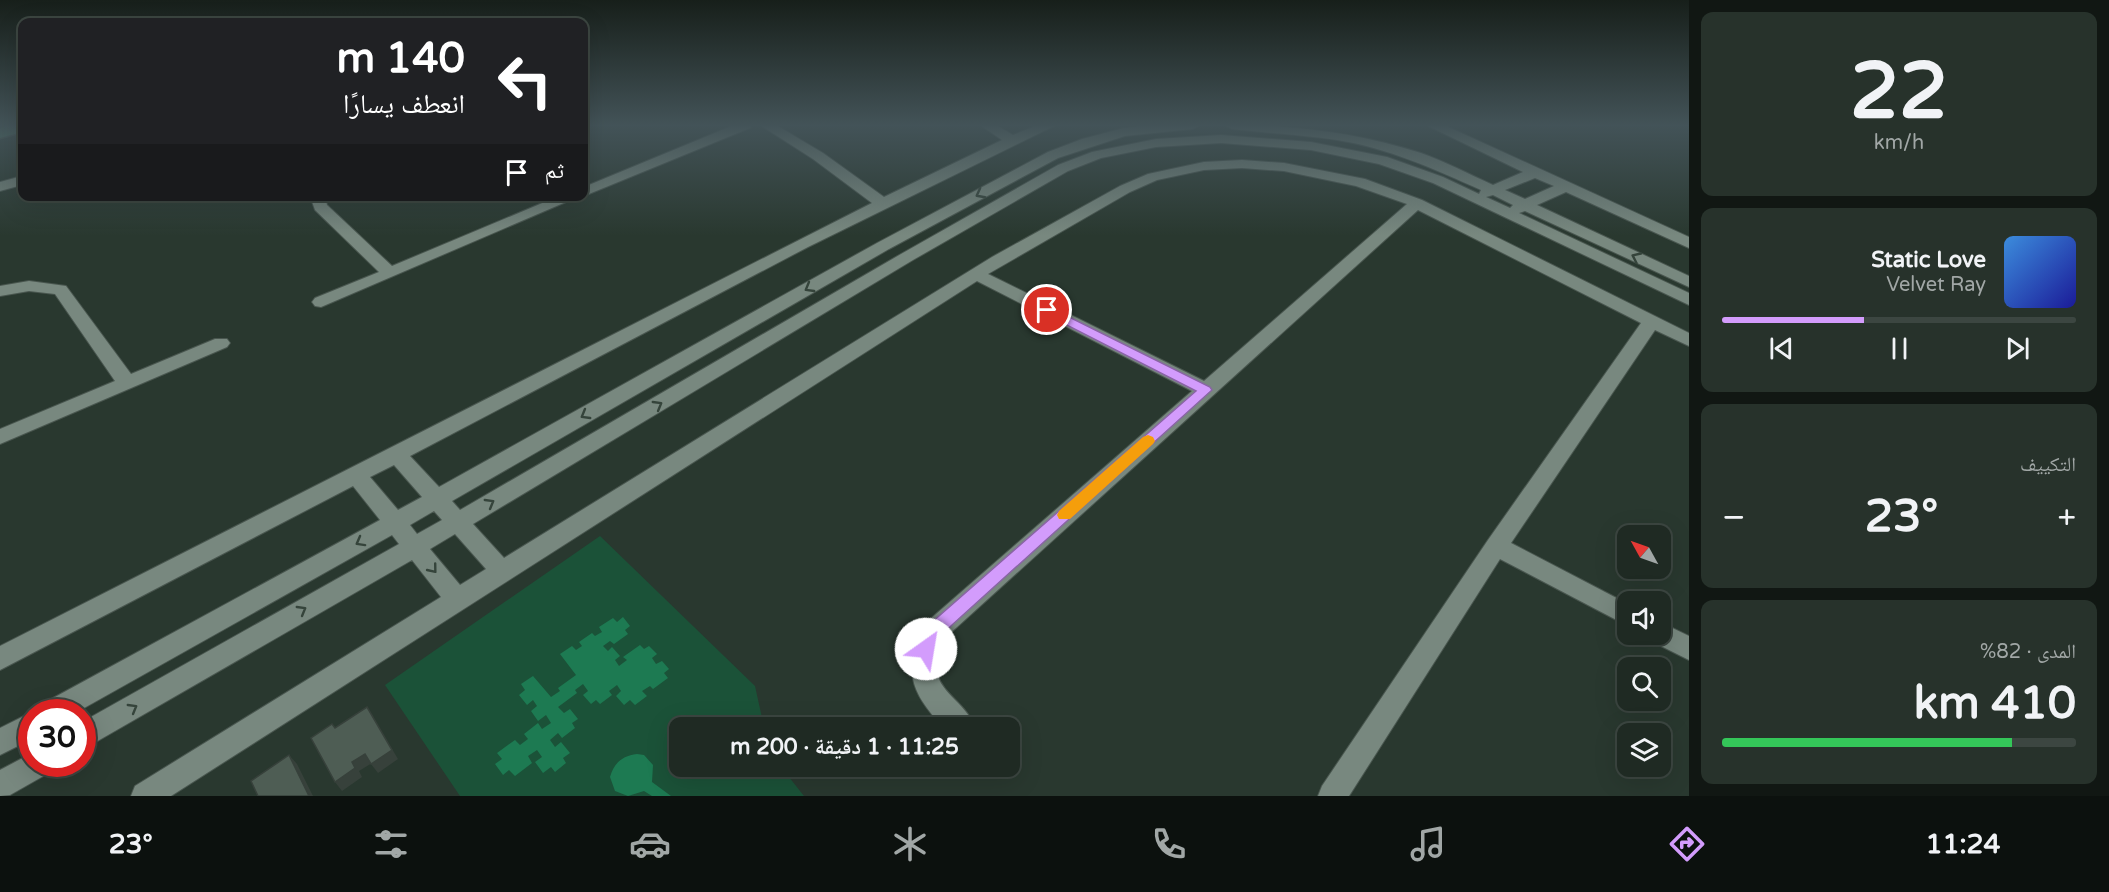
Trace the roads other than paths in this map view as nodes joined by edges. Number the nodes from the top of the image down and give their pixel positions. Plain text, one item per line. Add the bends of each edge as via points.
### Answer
1 (656, 162) edge
2 (826, 162) edge
3 (967, 162) edge
4 (1040, 162) edge
5 (1078, 162) edge
6 (1389, 162) edge
7 (1429, 162) edge
8 (1514, 162) edge
9 (1536, 172) junction
10 (18, 181) edge
11 (1566, 186) junction
12 (0, 187) edge
13 (588, 190) edge
14 (1493, 190) junction
15 (1474, 198) junction
16 (318, 201) edge
17 (561, 201) edge
18 (1417, 202) junction
19 (883, 204) junction
20 (1526, 205) junction
21 (1507, 214) junction
22 (1689, 243) edge
23 (390, 273) junction
24 (976, 274) junction
25 (1689, 282) edge
26 (0, 291) edge
27 (1689, 300) edge
28 (321, 302) dead end
29 (1652, 321) junction
30 (1689, 340) edge
31 (221, 343) dead end
32 (127, 383) junction
33 (1206, 390) junction
34 (0, 437) edge
35 (396, 454) junction
36 (356, 475) junction
37 (437, 499) junction
38 (394, 522) junction
39 (457, 522) junction
40 (414, 546) junction
41 (1496, 546) junction
42 (502, 572) junction
43 (458, 600) junction
44 (1617, 610) edge
45 (1671, 639) edge
46 (1689, 648) edge
47 (0, 659) edge
48 (76, 699) edge
49 (952, 717) edge
50 (96, 729) edge
51 (18, 732) edge
52 (0, 742) edge
53 (18, 775) edge
54 (0, 785) edge
55 (145, 796) edge
56 (1332, 796) edge

1 - 13 street
2 - 19 street
3 - 19 street
4 -> 37 street via 883,246
39 -> 5 street via 918,251
6 -> 15 street
7 - 14 street
8 - 9 street
9 - 11 street
9 - 14 street
10 - 12 street
11 - 20 street
11 - 22 street
14 - 15 street
14 - 20 street
15 - 21 street
16 - 23 street via 320,207
17 - 23 street
18 - 24 street via 1360,182 1303,170 1242,164 1185,169 1132,186
18 - 29 street
18 - 33 street
19 - 35 street
20 - 21 street
25 -> 20 street
21 - 27 street
23 - 28 street
24 - 33 street
24 - 42 street
26 - 32 street via 29,286 60,290
29 - 30 street
29 - 41 street
31 - 32 street
32 - 34 street
33 - 49 street via 937,628 924,661 929,688 936,702
35 - 36 street
35 - 37 street
36 - 38 street
36 - 47 street
37 - 38 street
37 - 39 street
38 - 40 street
38 -> 48 street
39 - 40 street
39 - 42 street
40 -> 43 street
50 -> 40 street
41 - 44 street
41 - 56 street
42 - 43 street
43 - 55 street
45 - 46 street
51 - 52 street
53 - 54 street

